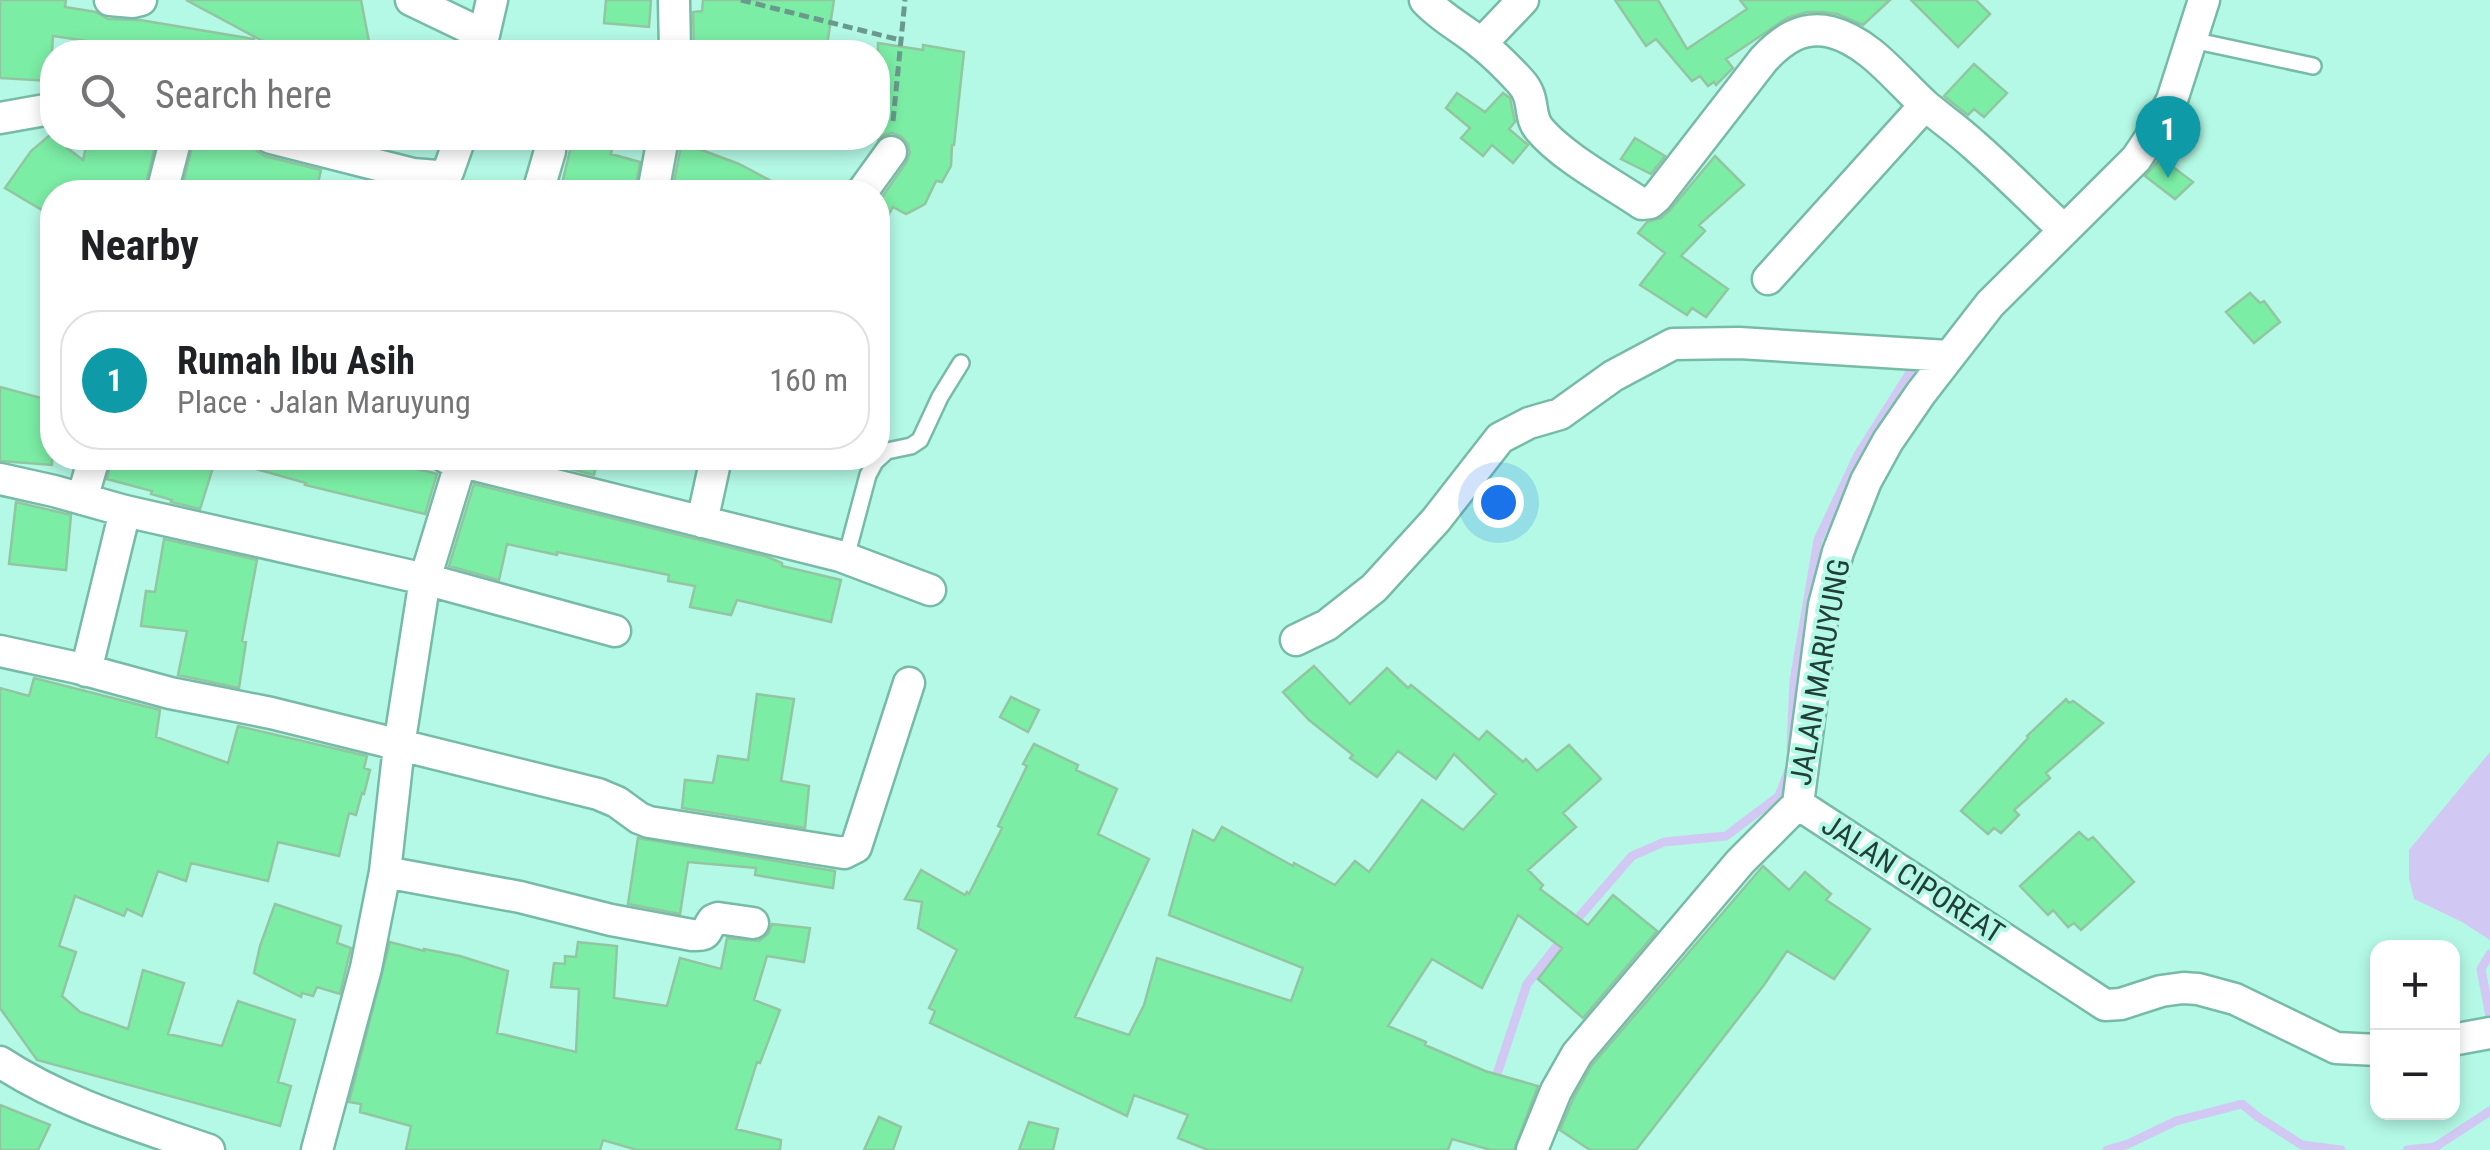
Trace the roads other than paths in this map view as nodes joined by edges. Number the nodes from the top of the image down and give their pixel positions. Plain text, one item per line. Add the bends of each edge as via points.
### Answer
1 (110, 0) edge
2 (141, 0) edge
3 (411, 0) edge
4 (492, 0) edge
5 (674, 0) edge
6 (1424, 0) edge
7 (1523, 0) edge
8 (2204, 0) edge
9 (476, 40) edge
10 (483, 40) edge
11 (675, 40) edge
12 (2192, 40) junction
13 (1481, 44) junction
14 (2313, 66) dead end
15 (1926, 105) junction
16 (40, 111) edge
17 (0, 118) edge
18 (173, 150) edge
19 (318, 150) edge
20 (456, 150) edge
21 (661, 150) edge
22 (550, 151) dead end
23 (891, 152) road end
24 (165, 180) edge
25 (542, 180) edge
26 (656, 180) edge
27 (871, 180) edge
28 (2063, 230) junction
29 (1768, 279) dead end
30 (1948, 356) junction
31 (962, 363) dead end
32 (890, 451) edge
33 (90, 470) edge
34 (453, 470) edge
35 (499, 470) edge
36 (713, 470) edge
37 (870, 470) edge
38 (0, 479) edge
39 (82, 499) junction
40 (125, 511) junction
41 (702, 522) junction
42 (843, 558) junction
43 (425, 579) junction
44 (930, 590) dead end
45 (615, 631) dead end
46 (1296, 640) dead end
47 (0, 651) edge
48 (86, 670) junction
49 (909, 683) dead end
50 (399, 746) junction
51 (1798, 804) junction
52 (385, 872) junction
53 (753, 923) dead end
54 (2370, 1050) edge
55 (0, 1062) edge
56 (209, 1150) edge
57 (317, 1150) edge
58 (1532, 1150) edge

1 - 2 street
3 - 9 street
4 - 10 street
5 - 11 street
6 - 13 street
7 - 13 street
8 - 12 street, JALAN MARUYUNG
12 - 14 lane
12 - 28 street, JALAN MARUYUNG via 2172,100 2147,144
13 - 15 street via 1531,97 1536,127 1642,204 1657,196 1764,59 1795,33 1830,32 1861,44
15 - 28 street
15 - 29 street
16 - 17 street
18 - 24 street
19 - 20 street via 437,176 448,172
21 - 26 street
22 - 25 street
23 - 27 street
28 - 30 street, JALAN MARUYUNG
30 - 46 street via 1673,344 1560,414 1500,438 1374,588
30 - 51 street, JALAN MARUYUNG via 1888,441 1838,552 1824,605
31 - 32 lane via 920,440
33 - 39 street
34 - 43 street
35 - 41 street
36 - 41 street
37 - 42 lane
38 - 39 street
39 - 40 street
40 - 43 street
40 - 48 street
41 - 42 street
42 - 44 street
43 - 45 street
43 - 50 street
47 - 48 street
48 - 50 street
49 - 50 street via 856,847 844,852 649,822 598,794
50 - 52 street
51 - 54 street, JALAN CIPOREAT via 2104,1004 2198,990 2235,1000 2336,1048
51 - 58 street, JALAN CIPOREAT via 1577,1054
52 - 53 street via 692,935 703,936 718,918
52 - 57 street
55 - 56 street via 90,1109

